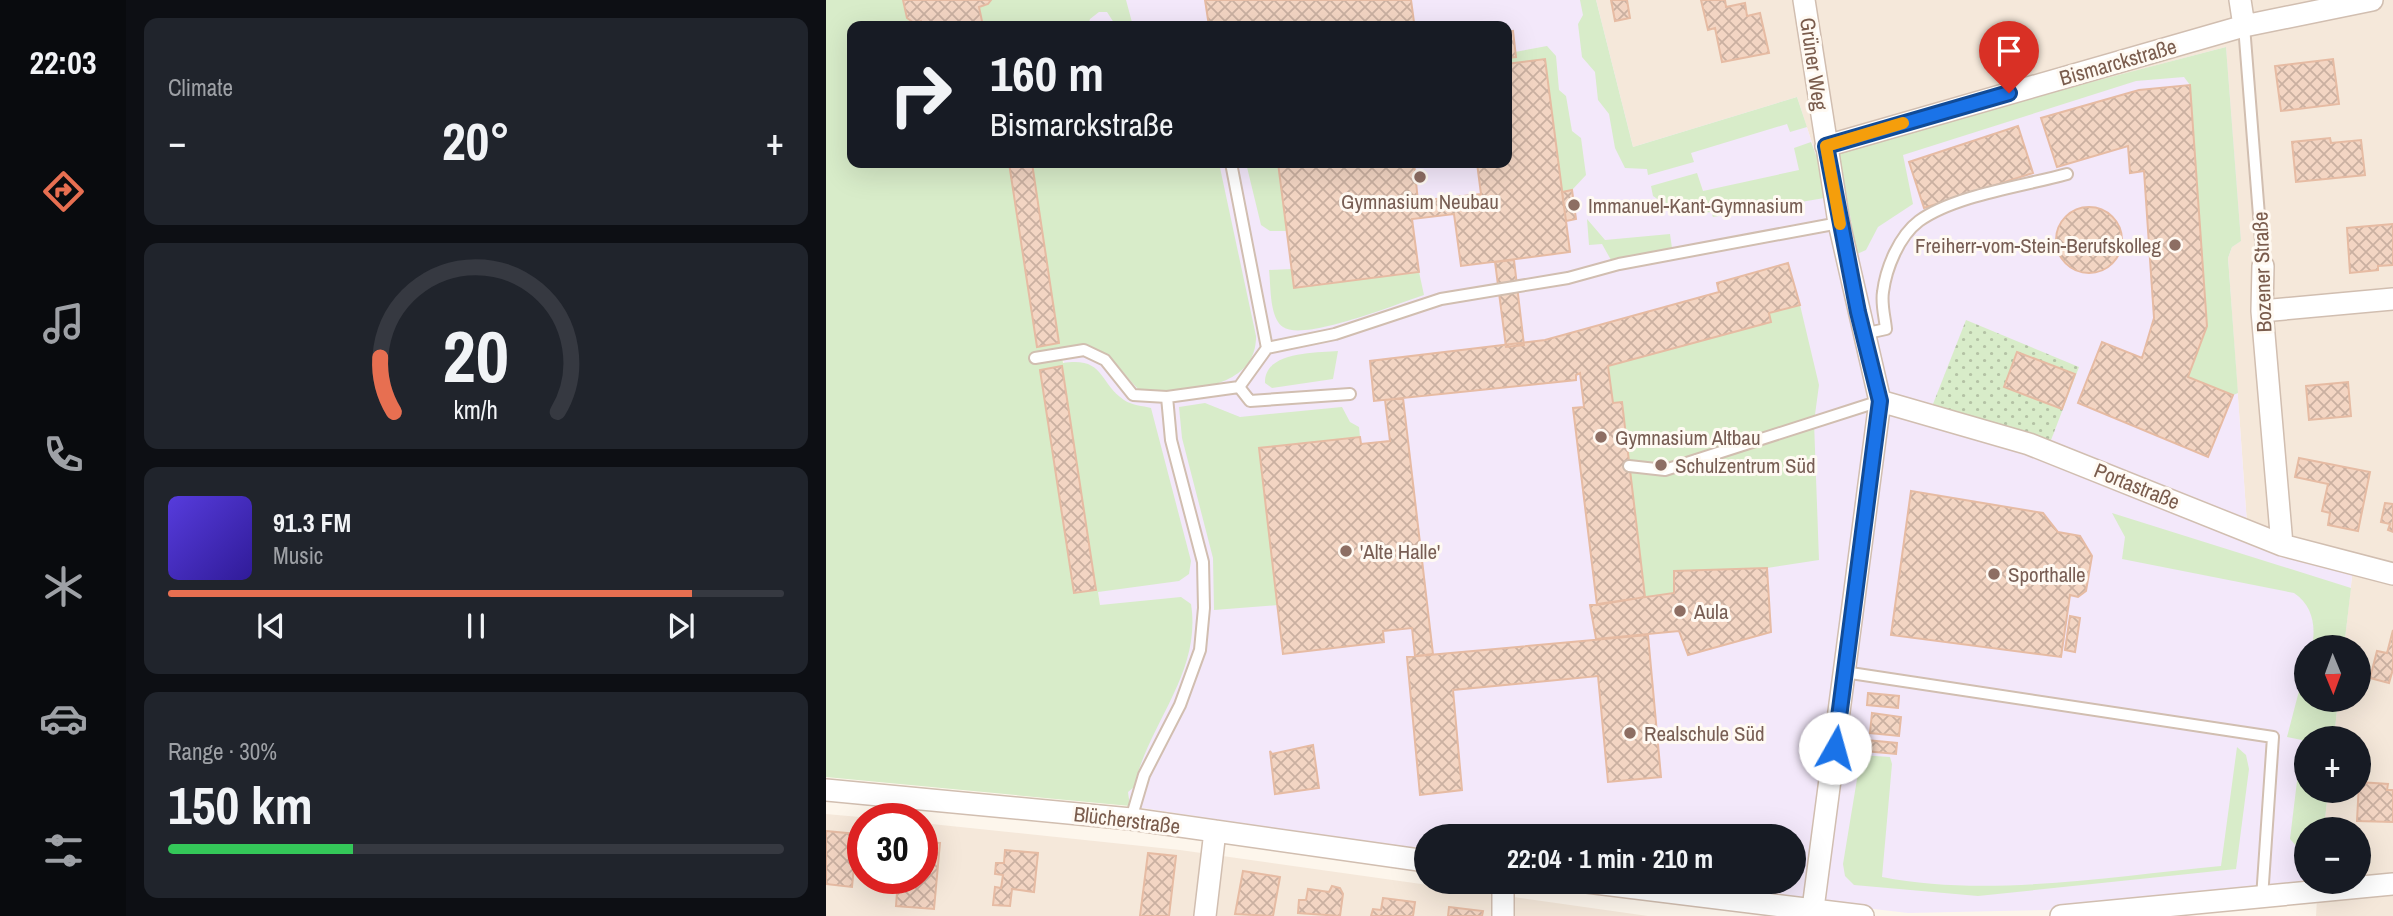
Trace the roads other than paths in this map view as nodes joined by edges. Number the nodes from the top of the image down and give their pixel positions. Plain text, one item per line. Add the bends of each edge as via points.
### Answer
1 (1804, 0) edge
2 (2240, 0) edge
3 (2372, 0) edge
4 (2244, 26) junction
5 (1826, 146) junction
6 (1232, 168) edge
7 (2067, 174) dead end
8 (1839, 223) junction
9 (2263, 267) joint
10 (2393, 299) edge
11 (2262, 311) junction
12 (1863, 334) junction
13 (1268, 348) junction
14 (1035, 358) dead end
15 (1239, 387) junction
16 (1350, 394) dead end
17 (1167, 397) junction
18 (1880, 401) junction
19 (1629, 466) dead end
20 (2282, 545) junction
21 (2393, 574) edge
22 (1844, 672) junction
23 (826, 790) edge
24 (1131, 819) junction
25 (1215, 831) junction
26 (1414, 859) edge
27 (2393, 884) edge
28 (1503, 894) edge
29 (1672, 894) edge
30 (2262, 898) junction
31 (1813, 914) edge
32 (1205, 916) edge
33 (1503, 916) edge
34 (1863, 916) edge
35 (2061, 916) edge

1 - 5 street, Grüner Weg
2 - 4 street, Bozener Straße
3 - 4 street, Bismarckstraße
4 - 5 street, Bismarckstraße
4 - 9 lane, Bozener Straße
5 - 8 street, Grüner Weg
6 - 13 lane
7 - 12 lane via 1957,204 1919,221 1903,238 1890,266 1882,293 1886,329
8 - 12 street, Grüner Weg
8 - 13 lane via 1441,299 1335,334
9 - 11 street, Bozener Straße
10 - 11 street
11 - 20 street, Bozener Straße
12 - 18 street, Grüner Weg
13 - 15 lane
14 - 17 lane via 1084,350 1105,360 1133,395
15 - 16 lane via 1250,401
15 - 17 lane
17 - 24 lane via 1171,440 1203,562 1204,608 1200,650 1180,705 1144,775
18 - 19 lane via 1665,470
18 - 20 street, Portastraße via 2029,444
18 - 22 street, Grüner Weg
20 - 21 street, Portastraße
22 - 30 lane via 2273,737
22 - 31 street, Grüner Weg
23 - 24 street, Blücherstraße
24 - 25 street, Blücherstraße
25 - 26 street, Blücherstraße
25 - 32 street
27 - 30 street
28 - 33 street
29 - 31 street
30 - 35 street
31 - 34 street

